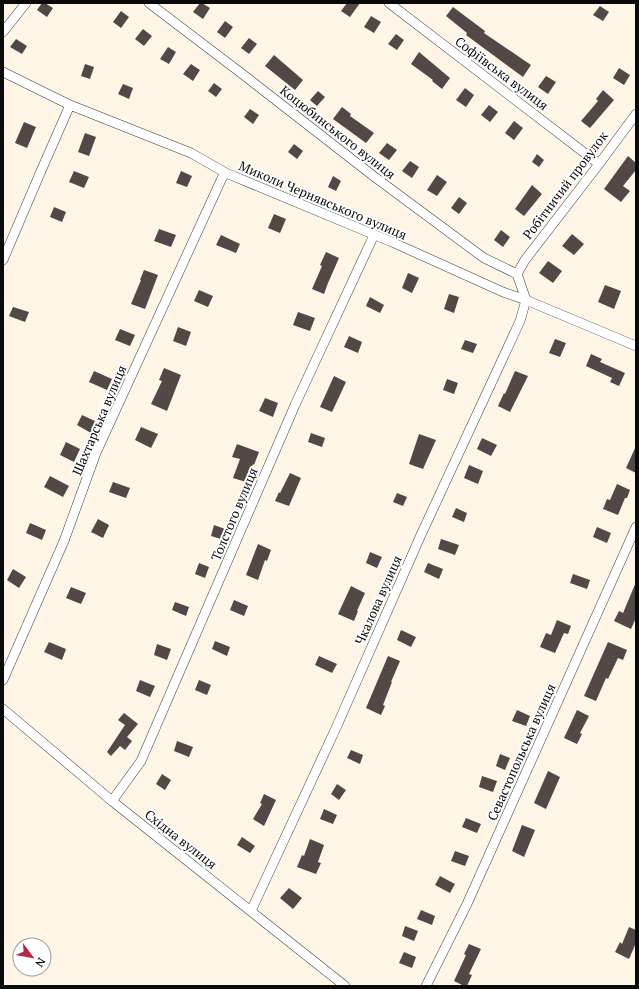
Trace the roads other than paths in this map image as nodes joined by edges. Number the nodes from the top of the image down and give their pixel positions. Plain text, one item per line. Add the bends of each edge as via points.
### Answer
1 (26, 3) edge
2 (149, 3) edge
3 (389, 3) edge
4 (3, 32) edge
5 (3, 72) edge
6 (70, 105) junction
7 (636, 114) edge
8 (599, 164) junction
9 (226, 173) junction
10 (374, 235) junction
11 (3, 260) edge
12 (517, 274) junction
13 (526, 300) junction
14 (636, 346) edge
15 (636, 527) edge
16 (3, 680) edge
17 (3, 709) edge
18 (112, 801) junction
19 (251, 911) junction
20 (346, 986) edge
21 (426, 986) edge

1 - 4 street
2 - 12 street, Коцюбинського вулиця via 484,258
3 - 8 street, Софіївська вулиця
5 - 6 street, Миколи Чернявського вулиця
6 - 9 street, Миколи Чернявського вулиця via 191,153
6 - 11 street
7 - 8 street, Робітничий провулок
8 - 12 street, Робітничий провулок
9 - 10 street, Миколи Чернявського вулиця
9 - 16 street, Шахтарська вулиця via 96,453 64,540
10 - 13 street, Миколи Чернявського вулиця
10 - 18 street, Толстого вулиця via 295,406 141,760
12 - 13 street
13 - 14 street, Миколи Чернявського вулиця
13 - 19 street, Чкалова вулиця via 520,321
15 - 21 street, Севастопольська вулиця via 467,904
17 - 18 street, Східна вулиця
18 - 19 street, Східна вулиця
19 - 20 street, Східна вулиця

